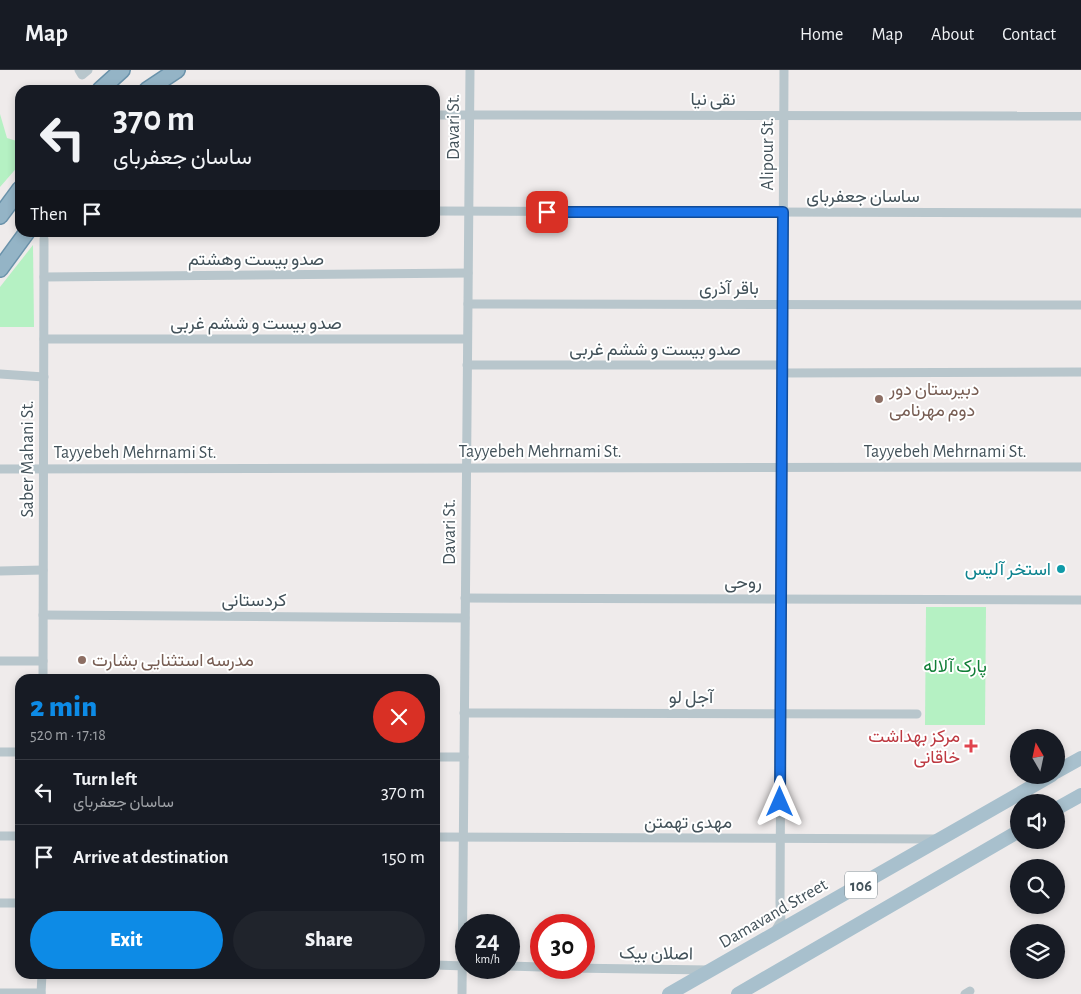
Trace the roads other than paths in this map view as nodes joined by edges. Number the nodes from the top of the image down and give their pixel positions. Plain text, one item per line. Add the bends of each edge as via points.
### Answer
1 (122, 70) edge
2 (177, 70) edge
3 (470, 70) edge
4 (784, 70) edge
5 (106, 85) edge
6 (154, 85) edge
7 (440, 116) edge
8 (469, 116) junction
9 (784, 116) junction
10 (1081, 116) edge
11 (15, 196) edge
12 (440, 211) edge
13 (468, 211) junction
14 (783, 212) junction
15 (1081, 213) edge
16 (0, 216) edge
17 (22, 237) edge
18 (44, 239) dead end
19 (0, 269) edge
20 (468, 274) junction
21 (44, 277) junction
22 (468, 304) junction
23 (783, 304) junction
24 (1081, 305) edge
25 (44, 339) junction
26 (467, 339) junction
27 (467, 365) junction
28 (782, 369) junction
29 (1081, 372) edge
30 (0, 374) edge
31 (44, 377) junction
32 (782, 467) junction
33 (1081, 467) edge
34 (44, 468) junction
35 (466, 468) junction
36 (0, 469) edge
37 (43, 570) junction
38 (0, 571) edge
39 (465, 598) junction
40 (781, 599) junction
41 (1081, 600) edge
42 (43, 616) junction
43 (465, 618) junction
44 (0, 661) edge
45 (43, 661) junction
46 (43, 674) edge
47 (464, 712) junction
48 (781, 713) junction
49 (917, 714) dead end
50 (0, 752) edge
51 (15, 752) edge
52 (440, 757) edge
53 (464, 757) junction
54 (1081, 758) edge
55 (1065, 767) edge
56 (1037, 784) edge
57 (1081, 795) edge
58 (1065, 805) edge
59 (0, 836) edge
60 (15, 836) edge
61 (1010, 836) edge
62 (440, 837) edge
63 (463, 837) junction
64 (780, 838) junction
65 (942, 839) junction
66 (0, 903) edge
67 (15, 903) edge
68 (464, 914) edge
69 (772, 936) junction
70 (440, 965) edge
71 (455, 966) edge
72 (595, 968) edge
73 (711, 970) junction
74 (42, 979) edge
75 (463, 979) edge
76 (0, 993) edge
77 (42, 994) edge
78 (462, 994) edge
79 (669, 994) edge
80 (738, 994) edge

1 - 5 highway
2 - 6 highway
3 - 8 street, Davari St.
4 - 9 street, Alipour St.
7 - 8 street, نقی نیا
8 - 9 street, نقی نیا
8 - 13 street, Davari St.
9 - 10 street, نقی نیا
9 - 14 street, Alipour St.
11 - 16 highway
12 - 13 street, ساسان جعفربای
13 - 14 street, ساسان جعفربای
13 - 20 street, Davari St.
14 - 15 street, ساسان جعفربای
14 - 23 street, Alipour St.
17 - 19 highway
18 - 21 street, Saber Mahani St.
20 - 21 street, صدو بیست وهشتم
20 - 22 street, Davari St.
21 - 25 street, Saber Mahani St.
22 - 23 street, باقر آذری
22 - 26 street, Davari St.
23 - 24 street, باقر آذری
23 - 28 street, Alipour St.
25 - 26 street, صدو بیست و ششم غربی
25 - 31 street, Saber Mahani St.
26 - 27 street, Davari St.
27 - 28 street, صدو بیست و ششم غربی
27 - 35 street, Davari St.
28 - 29 street, صدو بیست و ششم غربی
28 - 32 street, Alipour St.
30 - 31 street
31 - 34 street, Saber Mahani St.
32 - 33 street, Tayyebeh Mehrnami St.
32 - 35 street, Tayyebeh Mehrnami St.
32 - 40 street, Alipour St.
34 - 35 street, Tayyebeh Mehrnami St.
34 - 36 street, Tayyebeh Mehrnami St.
34 - 37 street, Saber Mahani St.
35 - 39 street, Davari St.
37 - 38 street
37 - 42 street, Saber Mahani St.
39 - 40 street, روحی
39 - 43 street, Davari St.
40 - 41 street, روحی
40 - 48 street, Alipour St.
42 - 43 street, کردستانی
42 - 45 street, Saber Mahani St.
43 - 47 street, Davari St.
44 - 45 street
45 - 46 street, Saber Mahani St.
47 - 48 street, آجل لو
47 - 53 street, Davari St.
48 - 49 street, آجل لو
48 - 64 street, Alipour St.
50 - 51 street
52 - 53 street
53 - 63 street, Davari St.
54 - 55 main road
56 - 65 main road, Damavand Street / 106
57 - 58 main road
59 - 60 street
61 - 80 main road, 106
62 - 63 street, مهدی تهمتن
63 - 64 street, مهدی تهمتن
63 - 68 street, Davari St.
64 - 65 street, مهدی تهمتن
64 - 69 street, Alipour St. via 781,921
65 - 69 main road, Damavand Street / 106
66 - 67 street
69 - 73 main road, Damavand Street / 106
70 - 71 street
72 - 73 street, اصلان بیک
73 - 79 main road, Damavand Street / 106
74 - 77 street
75 - 78 street, Davari St.
76 - 77 street

